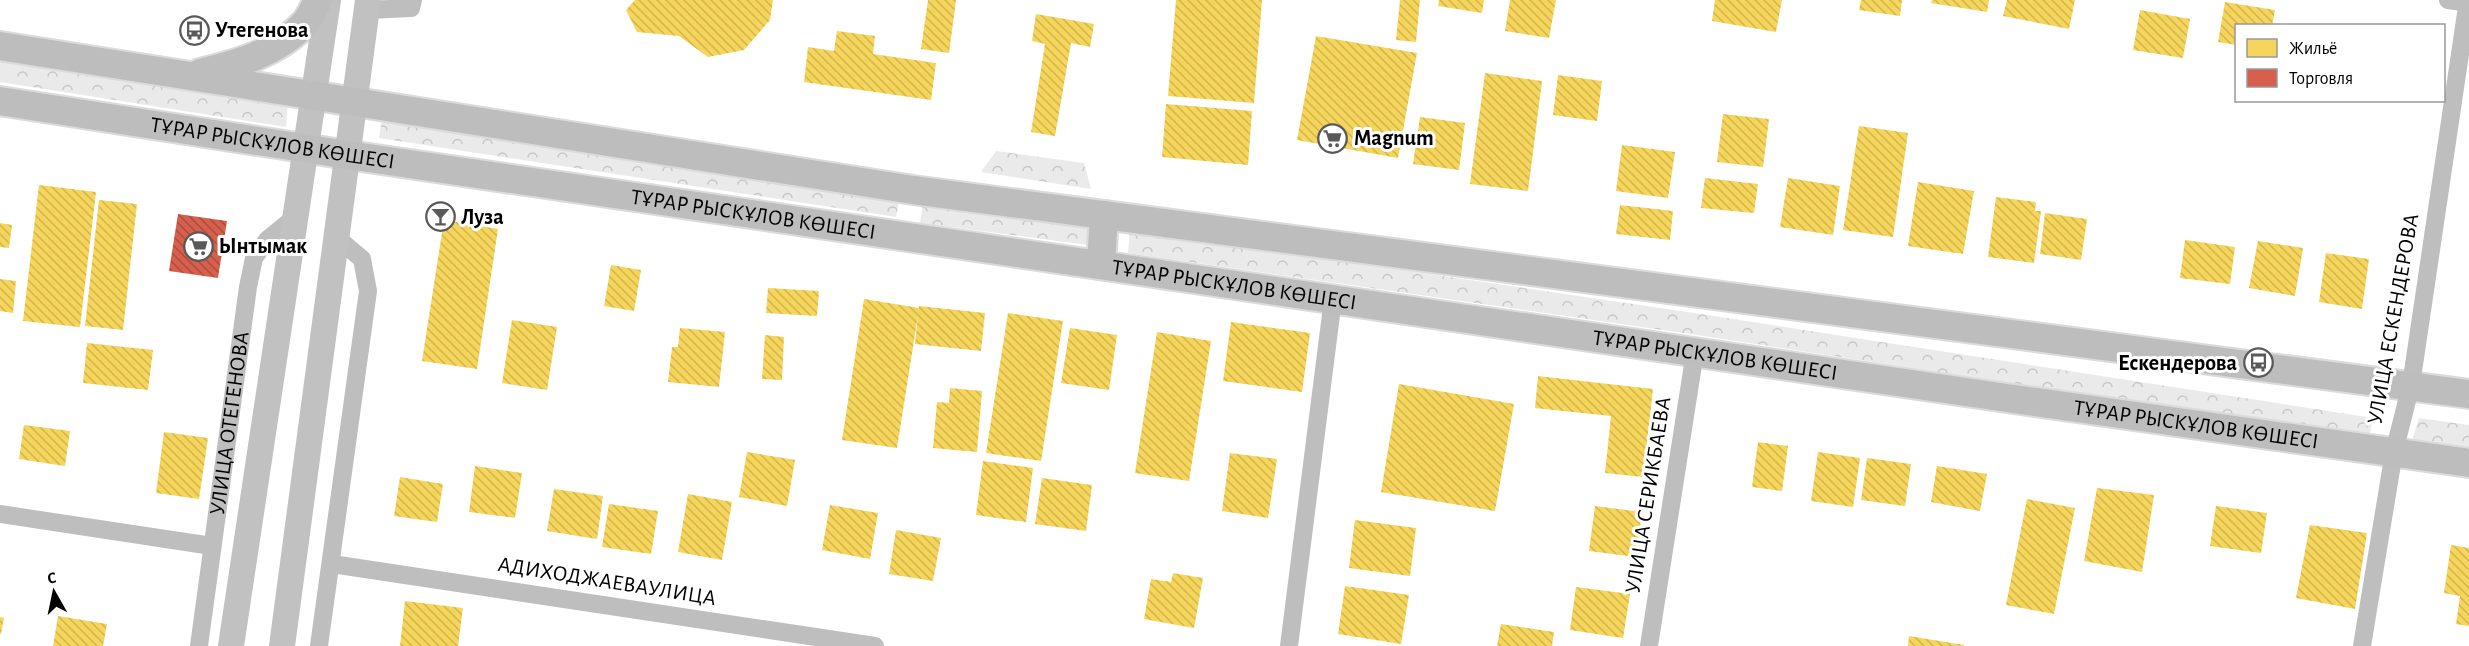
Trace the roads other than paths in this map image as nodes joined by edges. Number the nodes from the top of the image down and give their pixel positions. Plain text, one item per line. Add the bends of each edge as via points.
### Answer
1 (318, 0) edge
2 (328, 0) edge
3 (413, 0) edge
4 (2448, 0) edge
5 (2468, 2) edge
6 (367, 5) edge
7 (0, 45) edge
8 (189, 75) junction
9 (314, 95) junction
10 (354, 100) junction
11 (0, 101) edge
12 (306, 148) junction
13 (348, 154) junction
14 (913, 190) junction
15 (1104, 215) junction
16 (295, 217) junction
17 (907, 237) junction
18 (337, 238) junction
19 (1101, 265) junction
20 (1333, 299) junction
21 (1695, 352) junction
22 (2411, 386) junction
23 (2469, 394) edge
24 (2394, 452) junction
25 (2469, 463) edge
26 (0, 514) edge
27 (212, 546) junction
28 (332, 564) junction
29 (199, 646) edge
30 (231, 646) edge
31 (282, 646) edge
32 (319, 646) edge
33 (875, 646) edge
34 (1289, 646) edge
35 (1649, 646) edge
36 (2362, 646) edge

1 - 8 main road via 305,23 277,47 232,65
2 - 9 street, УЛИЦА ОТЕГЕНОВА
3 - 6 street via 411,8
4 - 5 street
5 - 22 street, УЛИЦА ЕСКЕНДЕРОВА
6 - 10 street
7 - 8 main road, ТҰРАР РЫСКҰЛОВ КӨШЕСІ
8 - 9 main road, ТҰРАР РЫСКҰЛОВ КӨШЕСІ
9 - 10 main road, ТҰРАР РЫСКҰЛОВ КӨШЕСІ
9 - 12 street, УЛИЦА ОТЕГЕНОВА
10 - 13 street
10 - 14 main road, ТҰРАР РЫСКҰЛОВ КӨШЕСІ
11 - 12 main road, ТҰРАР РЫСКҰЛОВ КӨШЕСІ
12 - 13 main road, ТҰРАР РЫСКҰЛОВ КӨШЕСІ
12 - 16 street, УЛИЦА ОТЕГЕНОВА
13 - 17 main road, ТҰРАР РЫСКҰЛОВ КӨШЕСІ
13 - 18 street
14 - 15 main road, ТҰРАР РЫСКҰЛОВ КӨШЕСІ
14 - 17 main road
15 - 19 main road
15 - 22 main road, ТҰРАР РЫСКҰЛОВ КӨШЕСІ
16 - 27 street, УЛИЦА ОТЕГЕНОВА via 267,240 254,258
16 - 30 street, УЛИЦА ОТЕГЕНОВА
17 - 19 main road, ТҰРАР РЫСКҰЛОВ КӨШЕСІ
18 - 28 street via 362,258 368,291
18 - 31 street
19 - 20 main road, ТҰРАР РЫСКҰЛОВ КӨШЕСІ
20 - 21 main road, ТҰРАР РЫСКҰЛОВ КӨШЕСІ
20 - 34 street
21 - 24 main road, ТҰРАР РЫСКҰЛОВ КӨШЕСІ
21 - 35 street, УЛИЦА СЕРИКБАЕВА
22 - 23 main road, ТҰРАР РЫСКҰЛОВ КӨШЕСІ
22 - 24 street, УЛИЦА ЕСКЕНДЕРОВА
24 - 25 main road, ТҰРАР РЫСКҰЛОВ КӨШЕСІ
24 - 36 street, УЛИЦА ЕСКЕНДЕРОВА
26 - 27 street
27 - 29 street, УЛИЦА ОТЕГЕНОВА
28 - 32 street
28 - 33 street, АДИХОДЖАЕВАУЛИЦА

